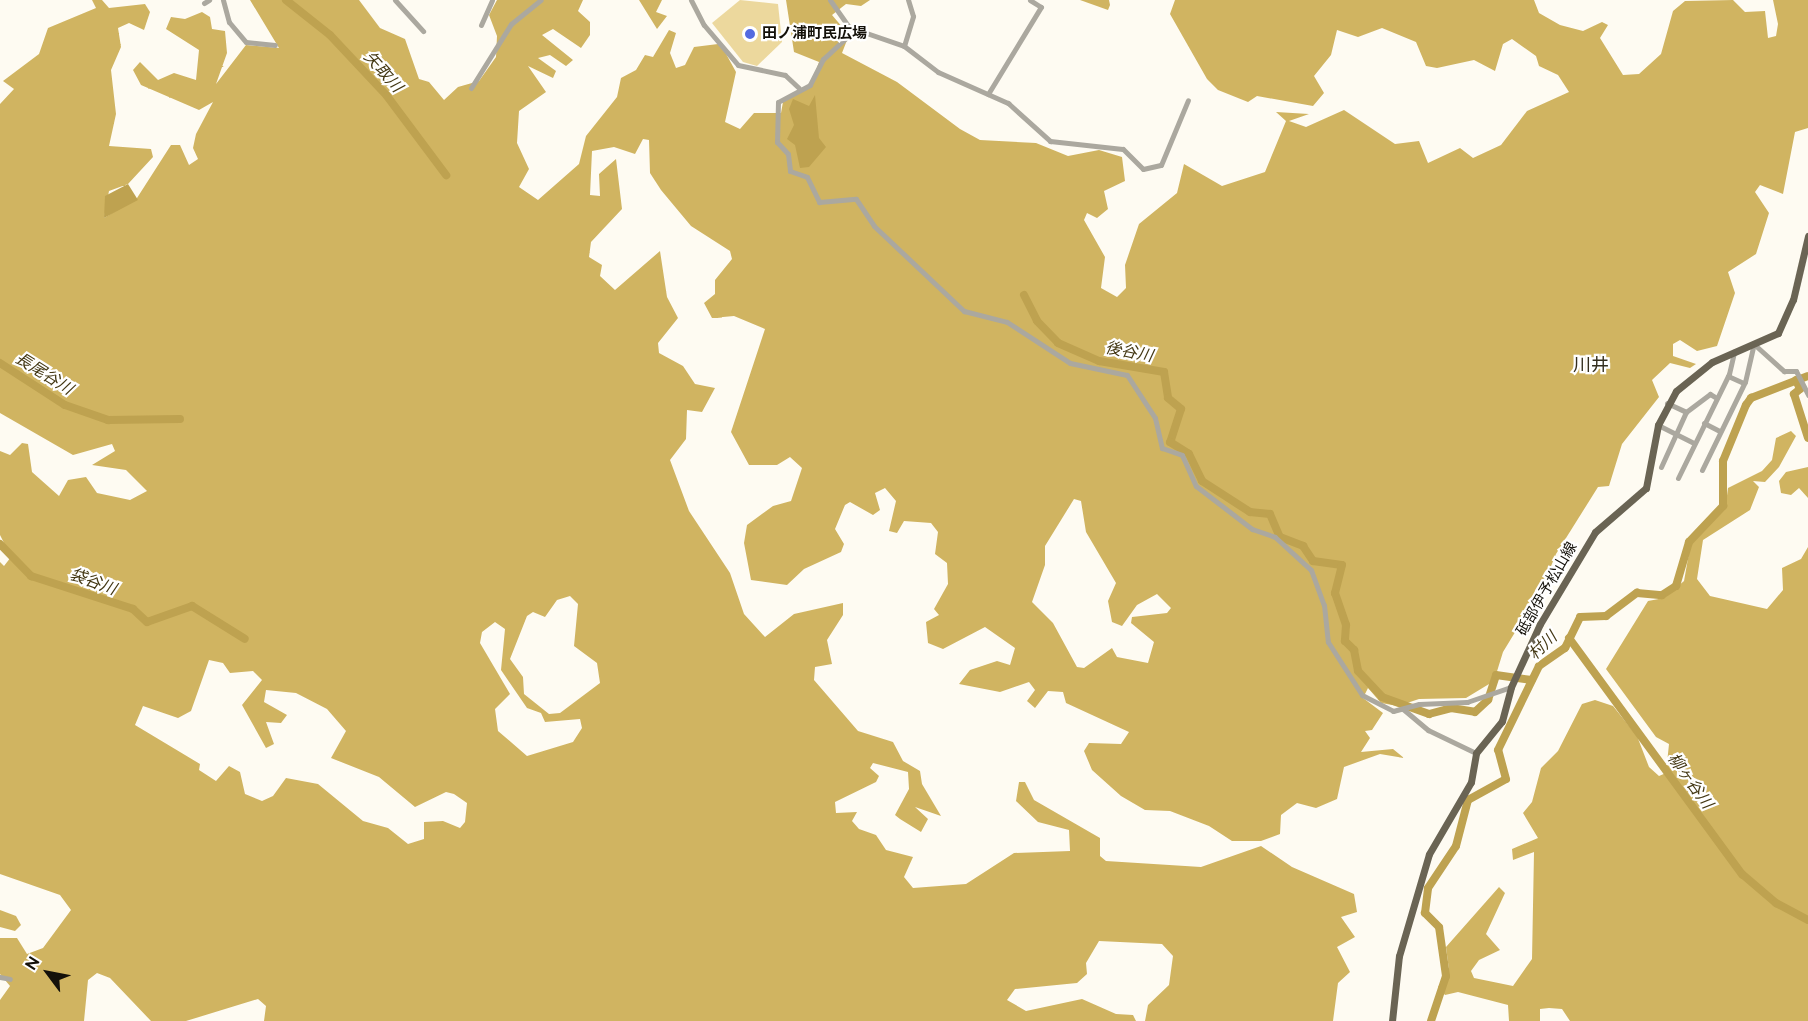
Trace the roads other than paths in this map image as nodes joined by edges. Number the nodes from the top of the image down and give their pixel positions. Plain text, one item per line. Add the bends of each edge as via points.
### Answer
1 (223, 0) edge
2 (395, 0) edge
3 (492, 0) edge
4 (541, 0) edge
5 (691, 0) edge
6 (830, 0) edge
7 (908, 0) edge
8 (1030, 0) edge
9 (482, 25) dead end
10 (849, 27) junction
11 (423, 31) dead end
12 (275, 45) dead end
13 (904, 46) junction
14 (471, 88) dead end
15 (799, 88) junction
16 (988, 94) junction
17 (1188, 100) dead end
18 (1808, 236) edge
19 (1806, 252) edge
20 (1755, 347) junction
21 (1734, 352) junction
22 (1728, 376) junction
23 (1744, 383) junction
24 (1808, 395) edge
25 (1715, 397) junction
26 (1667, 403) junction
27 (1686, 412) junction
28 (1704, 423) junction
29 (1658, 425) junction
30 (1720, 431) junction
31 (1676, 435) junction
32 (1694, 443) junction
33 (1661, 467) dead end
34 (1702, 470) dead end
35 (1678, 478) dead end
36 (1511, 687) junction
37 (1403, 709) junction
38 (1476, 753) junction
39 (0, 977) edge
40 (10, 979) dead end
41 (1392, 1021) edge

1 - 12 street via 229,22 246,42
2 - 11 street
3 - 9 street
4 - 14 street via 511,24
5 - 15 street via 704,25 738,65 785,75
6 - 10 street
7 - 13 street via 913,16
8 - 16 street via 1041,7
10 - 13 street
10 - 15 street via 848,36 823,59 810,85
13 - 16 street via 938,72
15 - 37 street via 778,102 777,142 788,154 790,171 810,180 816,199 856,199 874,226 964,311 1007,322 1070,363 1127,375 1155,418 1161,448 1182,455 1196,486 1252,529 1275,537 1311,570 1324,605 1328,642 1357,691 1388,711
16 - 17 street via 1014,107 1050,141 1123,149 1143,169 1161,165
18 - 19 main road, 砥部伊予松山線
19 - 20 main road, 砥部伊予松山線 via 1782,325
20 - 21 main road, 砥部伊予松山線
20 - 23 street
20 - 24 street via 1784,371 1796,371
21 - 22 street
21 - 26 main road, 砥部伊予松山線 via 1705,366
22 - 23 street
22 - 25 street
23 - 30 street
25 - 27 street via 1710,394
25 - 28 street
26 - 27 street
26 - 29 main road, 砥部伊予松山線
27 - 31 street
28 - 30 street
28 - 32 street
29 - 31 street
29 - 36 main road, 砥部伊予松山線 via 1646,488 1595,532 1540,624
30 - 34 street
31 - 32 street
31 - 33 street
32 - 35 street
36 - 37 street via 1467,702
36 - 38 main road, 砥部伊予松山線 via 1502,722
37 - 38 street via 1428,730
38 - 41 main road, 砥部伊予松山線 via 1471,782 1429,854 1399,956
39 - 40 street

